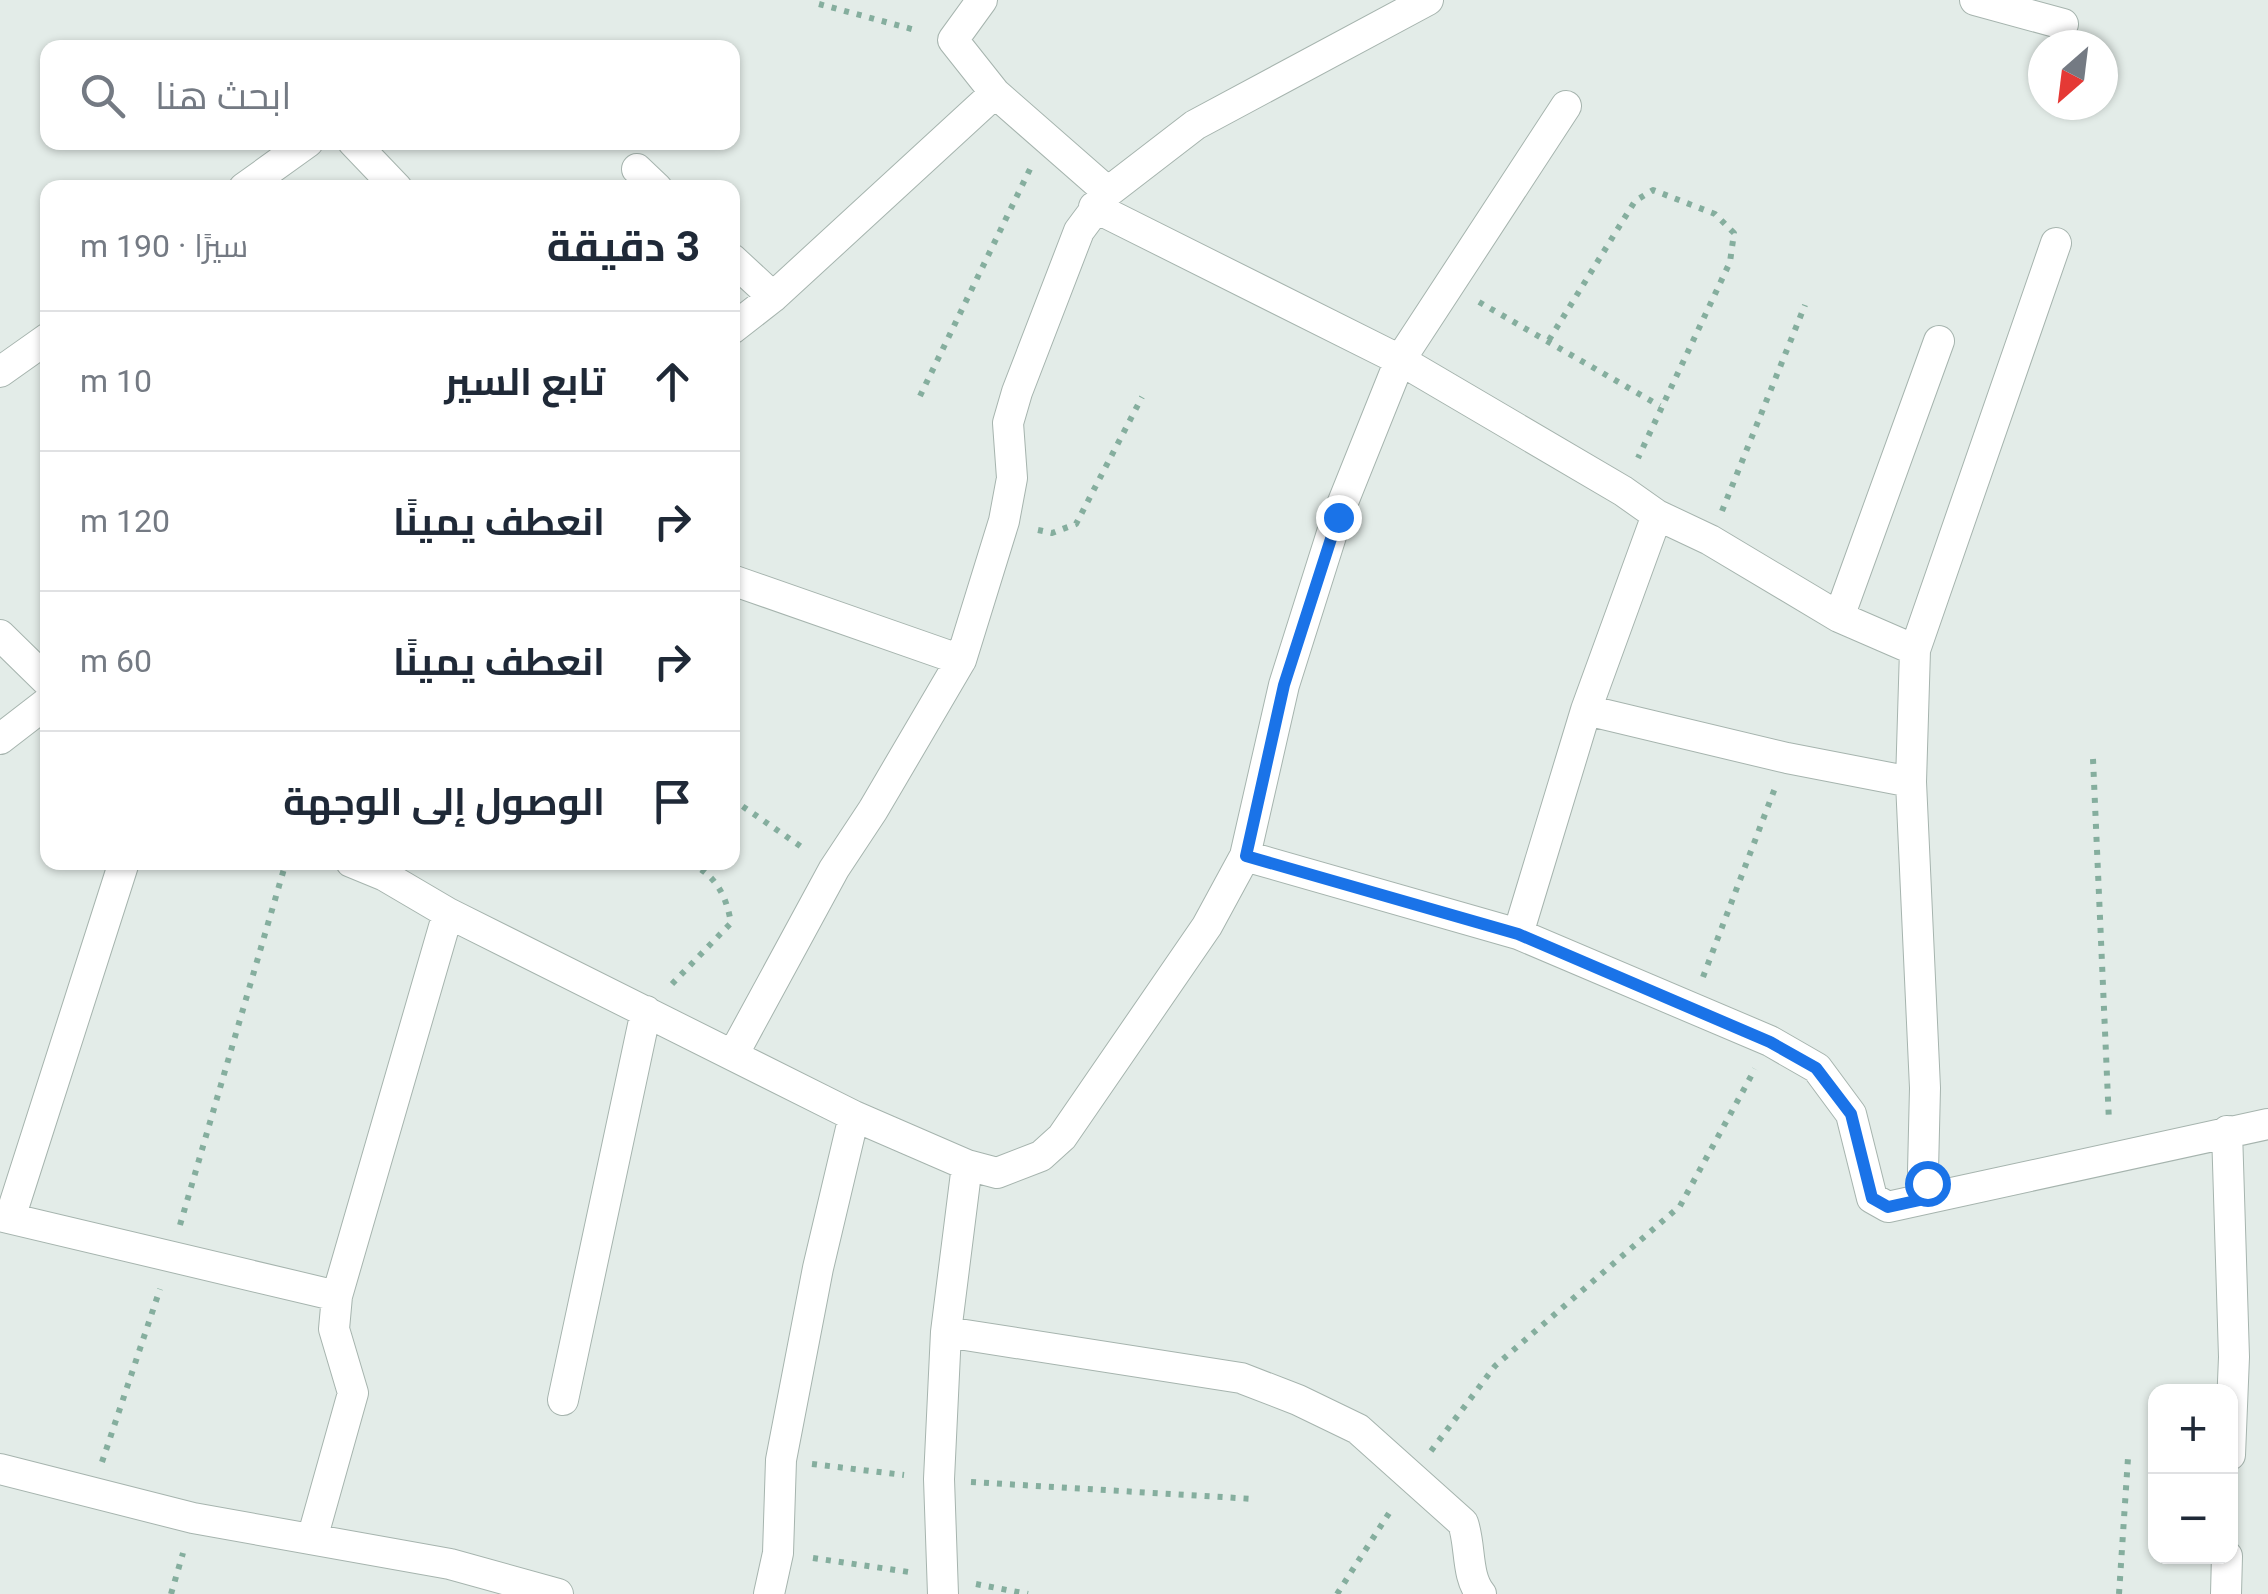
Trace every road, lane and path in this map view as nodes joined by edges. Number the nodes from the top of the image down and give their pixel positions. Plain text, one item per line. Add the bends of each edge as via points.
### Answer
1 (982, 0) edge
2 (1428, 0) edge
3 (1976, 0) edge
4 (819, 4) dead end
5 (2063, 24) dead end
6 (953, 40) junction
7 (994, 93) junction
8 (1566, 106) dead end
9 (1045, 138) junction
10 (297, 150) edge
11 (361, 150) edge
12 (256, 180) edge
13 (389, 180) edge
14 (1101, 200) junction
15 (2056, 243) dead end
16 (740, 266) edge
17 (1449, 286) junction
18 (773, 297) junction
19 (1805, 305) dead end
20 (740, 324) edge
21 (1549, 340) junction
22 (1940, 341) dead end
23 (40, 344) edge
24 (1400, 360) junction
25 (0, 372) edge
26 (920, 396) dead end
27 (1142, 397) dead end
28 (1660, 406) junction
29 (1624, 491) junction
30 (1658, 515) junction
31 (1004, 520) junction
32 (1710, 540) junction
33 (740, 583) edge
34 (1839, 617) junction
35 (0, 635) edge
36 (1915, 650) junction
37 (960, 660) junction
38 (40, 674) edge
39 (40, 708) edge
40 (1586, 710) junction
41 (0, 739) edge
42 (1787, 758) junction
43 (2094, 759) dead end
44 (1911, 782) junction
45 (740, 805) edge
46 (1246, 856) junction
47 (834, 869) junction
48 (121, 870) edge
49 (284, 870) edge
50 (391, 870) edge
51 (704, 870) edge
52 (448, 913) junction
53 (1518, 934) junction
54 (1692, 1006) junction
55 (646, 1011) junction
56 (1770, 1042) junction
57 (733, 1054) junction
58 (854, 1116) junction
59 (2268, 1124) edge
60 (2227, 1131) junction
61 (2110, 1158) junction
62 (968, 1165) junction
63 (1929, 1198) junction
64 (5, 1217) edge
65 (171, 1258) junction
66 (337, 1296) junction
67 (946, 1332) junction
68 (2233, 1384) edge
69 (563, 1400) dead end
70 (2128, 1458) dead end
71 (781, 1460) junction
72 (0, 1469) edge
73 (1411, 1478) junction
74 (939, 1480) junction
75 (92, 1492) junction
76 (1254, 1500) dead end
77 (312, 1539) junction
78 (778, 1552) junction
79 (2227, 1564) edge
80 (943, 1586) edge
81 (558, 1594) edge
82 (769, 1594) edge
83 (1028, 1594) edge
84 (1337, 1594) edge
85 (1481, 1594) edge
86 (2119, 1594) edge
87 (2226, 1594) edge

1 - 6 street
2 - 14 street via 1195,125
3 - 5 street
4 - 6 path
6 - 7 street
7 - 9 street
7 - 18 street
8 - 17 street
9 - 14 street
9 - 26 path
10 - 12 street
11 - 13 street
14 - 24 street
14 - 31 street via 1079,231 1017,392 1008,423 1012,478
15 - 36 street
16 - 18 street
17 - 21 path
17 - 24 street
18 - 20 street
19 - 32 path
21 - 28 path
21 - 28 path via 1635,201 1653,190 1715,214 1734,233 1730,262
22 - 34 street
23 - 25 street
24 - 29 street
24 - 46 street via 1338,517 1290,666
27 - 31 path via 1076,524 1052,533
28 - 29 path
29 - 30 street
30 - 32 street
30 - 40 street
31 - 37 street
32 - 34 street
33 - 37 street
34 - 36 street
35 - 38 street
36 - 44 street
37 - 47 street
39 - 41 street
40 - 42 street
40 - 53 street
42 - 44 street
42 - 54 path
43 - 61 path
44 - 63 street
45 - 47 path
46 - 53 street
46 - 62 street via 1207,926 1062,1138 1041,1156 998,1173
47 - 57 street
48 - 64 street
49 - 65 path
50 - 52 street
51 - 55 path via 726,898 731,923
52 - 55 street
52 - 66 street
53 - 54 street
54 - 56 street
55 - 57 street
55 - 69 street
56 - 63 street via 1816,1068 1851,1114 1872,1198 1888,1207
56 - 73 path via 1680,1206 1495,1366
57 - 58 street
58 - 62 street
58 - 71 street
59 - 60 street
60 - 61 street
60 - 68 street
61 - 63 street
62 - 67 street
64 - 65 street
65 - 66 street
65 - 75 path
66 - 77 street via 334,1329 353,1393
67 - 73 street via 1242,1378 1358,1429
67 - 74 street
70 - 86 path
71 - 74 path
71 - 78 street
72 - 75 street
73 - 84 path
73 - 85 street via 1463,1523 1470,1571
74 - 76 path
74 - 80 street
75 - 77 street
77 - 81 street via 450,1564
78 - 80 path
78 - 82 street
79 - 87 street
80 - 83 path

